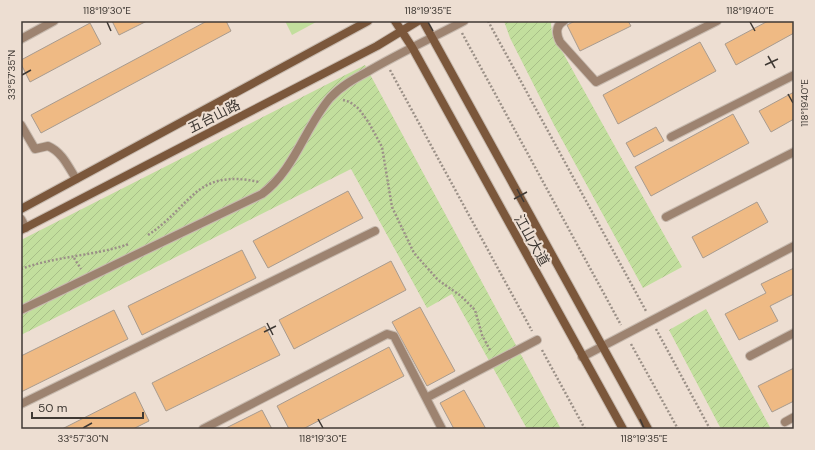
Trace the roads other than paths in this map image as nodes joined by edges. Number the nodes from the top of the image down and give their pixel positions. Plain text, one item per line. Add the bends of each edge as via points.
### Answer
1 (54, 21) edge
2 (368, 21) edge
3 (395, 21) edge
4 (418, 21) edge
5 (423, 21) edge
6 (564, 21) edge
7 (717, 21) edge
8 (461, 23) edge
9 (401, 30) junction
10 (432, 37) junction
11 (21, 38) edge
12 (412, 47) junction
13 (794, 75) edge
14 (21, 125) edge
15 (671, 137) dead end
16 (794, 152) edge
17 (76, 179) junction
18 (21, 209) edge
19 (666, 217) dead end
20 (21, 219) edge
21 (23, 229) edge
22 (375, 231) dead end
23 (794, 246) edge
24 (21, 310) edge
25 (794, 332) edge
26 (537, 340) road end
27 (602, 347) junction
28 (750, 356) dead end
29 (582, 357) junction
30 (426, 398) junction
31 (21, 404) edge
32 (794, 417) edge
33 (785, 422) dead end
34 (203, 429) edge
35 (442, 429) edge
36 (622, 429) edge
37 (648, 429) edge

1 - 11 lane
2 - 17 main road, 五台山路
3 - 9 main road, 江山大道
4 - 9 main road, 五台山路
5 - 10 main road, 江山大道
6 - 7 lane via 557,28 560,42 596,82
8 - 10 lane
9 - 12 main road, 江山大道
9 - 21 main road, 五台山路 via 377,46
10 - 12 lane
10 - 27 main road, 江山大道
12 - 24 lane via 342,87 316,118 283,175 262,194
12 - 29 main road, 江山大道
13 - 15 lane
14 - 17 lane via 35,150 42,146 53,148 66,161
16 - 19 lane
17 - 18 main road, 五台山路
20 - 21 lane
22 - 31 lane
23 - 27 lane
25 - 28 lane
26 - 30 lane
27 - 29 lane
27 - 37 main road, 江山大道
29 - 36 main road, 江山大道
30 - 34 lane via 394,336 387,334
30 - 35 lane
32 - 33 lane

